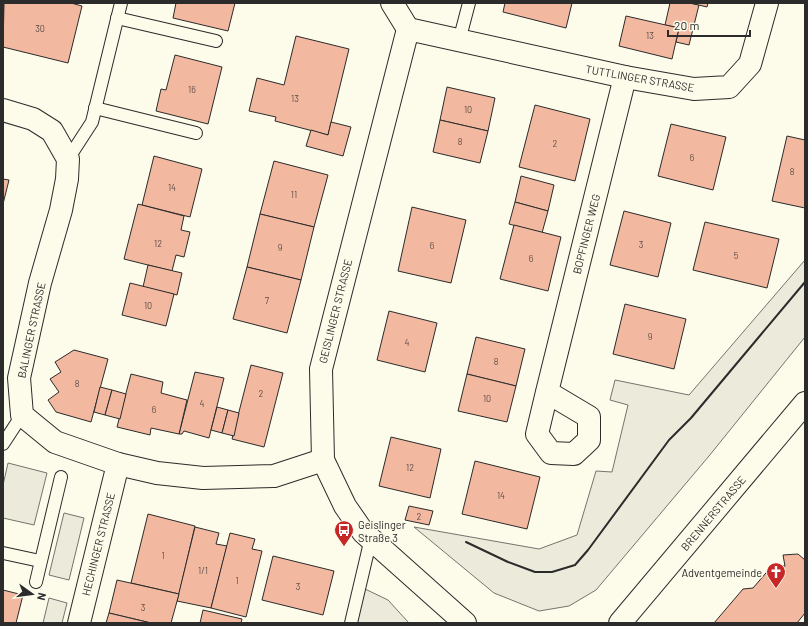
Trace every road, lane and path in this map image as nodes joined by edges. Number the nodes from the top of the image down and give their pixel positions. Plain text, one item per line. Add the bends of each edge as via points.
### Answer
1 (121, 3) edge
2 (392, 3) edge
3 (469, 3) edge
4 (766, 3) edge
5 (117, 18) junction
6 (408, 29) junction
7 (216, 41) dead end
8 (459, 41) junction
9 (626, 76) junction
10 (95, 108) junction
11 (3, 110) edge
12 (196, 133) dead end
13 (68, 159) junction
14 (547, 392) dead end
15 (805, 403) edge
16 (22, 415) junction
17 (3, 444) edge
18 (324, 460) junction
19 (118, 464) junction
20 (61, 477) dead end
21 (371, 538) junction
22 (3, 553) edge
23 (40, 561) junction
24 (36, 582) dead end
25 (79, 623) edge
26 (351, 623) edge
27 (466, 623) edge
28 (620, 623) edge

1 - 5 lane
2 - 6 street
3 - 8 lane
4 - 9 street, TUTTLINGER STRASSE via 750,64 729,87 694,89
5 - 7 lane
5 - 10 lane
6 - 8 street, TUTTLINGER STRASSE
6 - 18 street, GEISLINGER STRASSE via 320,369
8 - 9 street, TUTTLINGER STRASSE
9 - 14 street, BOPFINGER WEG
10 - 12 lane
10 - 13 lane via 92,122
11 - 13 street, BALINGER STRASSE via 33,119 52,131
13 - 16 street, BALINGER STRASSE via 68,179 40,283 19,378
15 - 28 street, BRENNERSTRASSE
16 - 17 lane
16 - 19 street via 55,442
18 - 19 street via 274,476 203,478 157,473
18 - 21 street, GEISLINGER STRASSE via 345,506 363,532
19 - 25 street, HECHINGER STRASSE
20 - 23 lane
21 - 26 lane
21 - 27 street, GEISLINGER STRASSE
22 - 23 lane
23 - 24 lane

